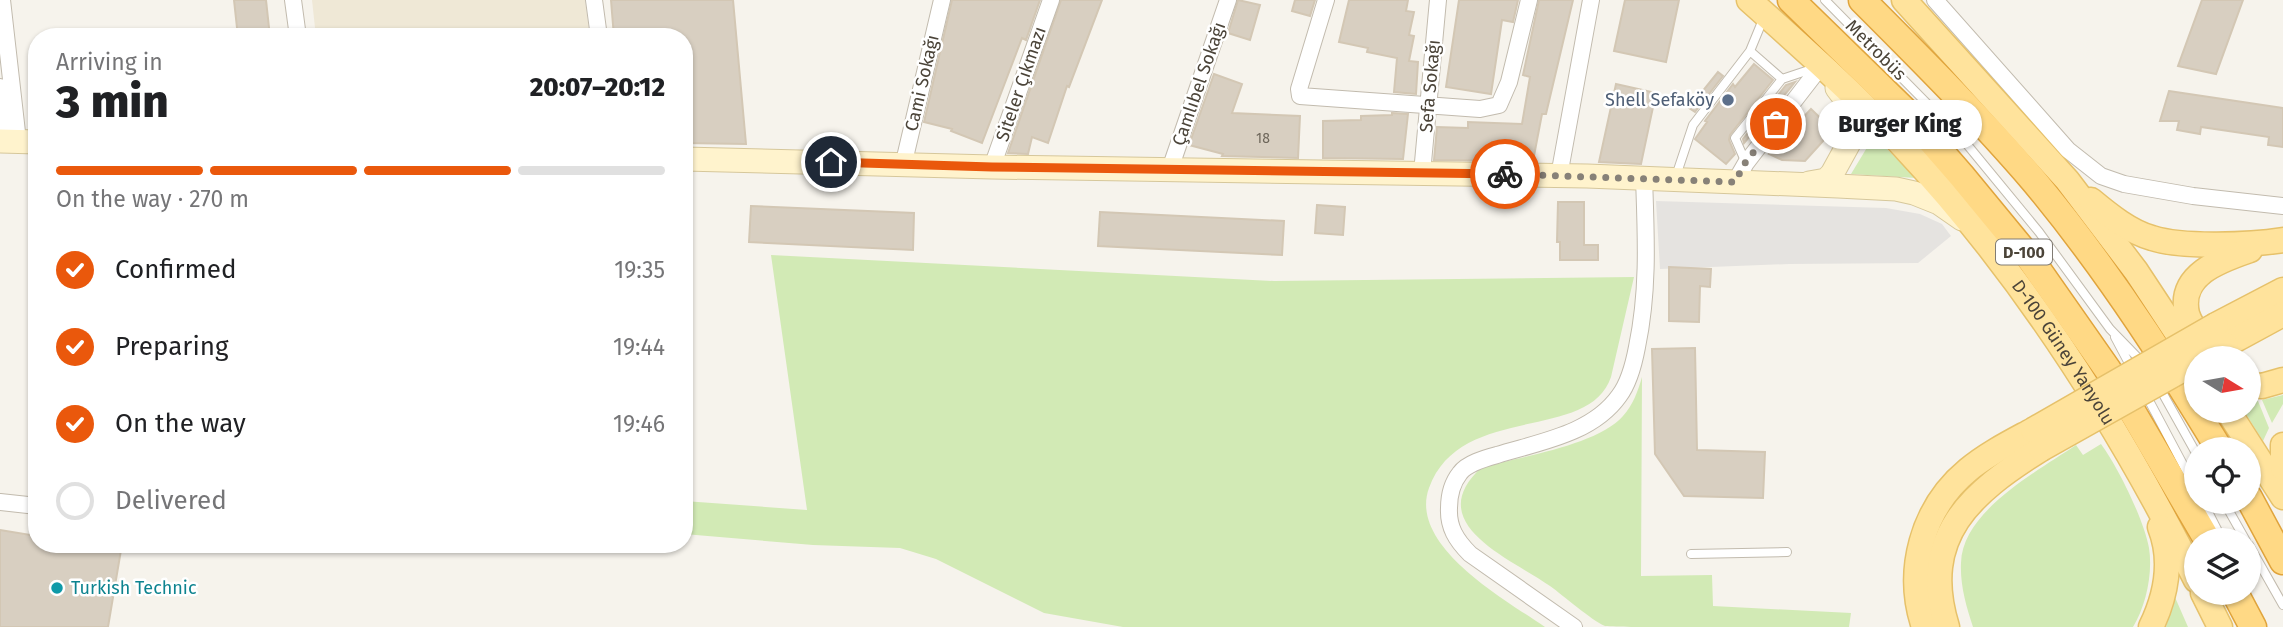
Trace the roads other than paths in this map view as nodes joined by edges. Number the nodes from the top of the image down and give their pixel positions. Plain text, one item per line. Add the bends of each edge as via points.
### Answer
1 (2, 0) edge
2 (293, 0) edge
3 (594, 0) edge
4 (942, 0) edge
5 (1051, 0) edge
6 (1228, 0) edge
7 (1326, 0) edge
8 (1438, 0) edge
9 (1529, 0) edge
10 (1591, 0) edge
11 (1791, 0) edge
12 (1825, 0) edge
13 (1862, 0) edge
14 (1904, 0) edge
15 (1935, 0) edge
16 (1757, 7) edge
17 (1878, 11) edge
18 (297, 28) edge
19 (598, 28) edge
20 (1751, 51) junction
21 (1821, 66) junction
22 (1782, 79) junction
23 (0, 87) edge
24 (1428, 107) junction
25 (15, 141) edge
26 (693, 159) edge
27 (902, 166) junction
28 (992, 167) junction
29 (1170, 169) junction
30 (1740, 172) junction
31 (1422, 173) junction
32 (1559, 176) junction
33 (1644, 178) junction
34 (1675, 179) junction
35 (2067, 180) junction
36 (1792, 184) junction
37 (2283, 205) edge
38 (1970, 224) junction
39 (2277, 241) edge
40 (2283, 290) edge
41 (2283, 314) edge
42 (2110, 329) junction
43 (2218, 343) edge
44 (2185, 346) edge
45 (2184, 368) edge
46 (2149, 369) dead end
47 (2136, 376) dead end
48 (2155, 380) dead end
49 (2283, 380) edge
50 (2261, 386) edge
51 (2142, 388) dead end
52 (2184, 392) edge
53 (2236, 424) edge
54 (2187, 437) edge
55 (2037, 439) junction
56 (2283, 445) edge
57 (2126, 449) junction
58 (2184, 467) edge
59 (2283, 468) edge
60 (2283, 497) edge
61 (0, 502) edge
62 (28, 505) edge
63 (2235, 514) edge
64 (2255, 514) edge
65 (2200, 528) edge
66 (2267, 548) edge
67 (1787, 552) dead end
68 (1691, 554) dead end
69 (2184, 556) edge
70 (2209, 605) edge
71 (2241, 605) edge
72 (2283, 606) edge
73 (1574, 627) edge
74 (1924, 627) edge
75 (1947, 627) edge
76 (2151, 627) edge
77 (2220, 627) edge
78 (2253, 627) edge

1 - 25 street
2 - 18 street
3 - 19 street
4 - 27 street, Cami Sokağı
5 - 28 street, Siteler Çıkmazı
6 - 29 street, Çamlıbel Sokağı
7 - 24 street via 1300,96
8 - 24 street, Sefa Sokağı
9 - 24 street via 1510,82 1499,105
10 - 32 street
11 - 65 highway, D-100 via 1906,113 2031,260 2108,370
12 - 42 lane, Metrobüs via 1965,142
13 - 17 highway, D-100
14 - 35 main road
15 - 37 street via 2068,150 2101,176 2193,196
16 - 20 lane
16 - 21 main road, D-100 Güney Yanyolu
17 - 52 highway, D-100 via 2036,183 2115,286
20 - 22 lane
20 - 34 lane via 1693,125
21 - 22 lane
21 - 30 street
21 - 36 main road via 1854,112 1854,134 1826,180
21 - 38 main road, D-100 Güney Yanyolu via 1904,146
22 - 30 lane via 1735,138
23 - 25 street
24 - 31 street, Sefa Sokağı
26 - 27 main road
27 - 28 main road
28 - 29 main road
29 - 31 main road
30 - 34 main road
30 - 36 main road
31 - 32 main road
32 - 33 main road
33 - 34 main road
33 - 73 street via 1644,315 1621,395 1588,424 1482,459 1461,471 1449,494 1448,521 1458,542
35 - 39 main road via 2101,208 2151,238 2202,244
35 - 44 main road
36 - 38 main road via 1905,191 1939,203
38 - 57 main road, D-100 Güney Yanyolu via 2025,293
39 - 43 main road via 2196,275 2186,299 2188,315
40 - 43 main road
41 - 43 main road
42 - 46 lane, Metrobüs
42 - 47 lane, Metrobüs
43 - 55 main road, bridge
45 - 55 main road, bridge
48 - 54 lane
49 - 50 main road
51 - 58 lane
53 - 60 main road
55 - 74 main road via 1969,469 1935,508 1918,554 1918,601
55 - 75 main road via 1980,493 1954,525 1941,558
56 - 59 main road
57 - 69 main road, D-100 Güney Yanyolu
57 - 76 main road via 2167,552 2162,599
61 - 62 street
63 - 66 lane
64 - 66 highway
66 - 72 lane
67 - 68 lane
70 - 77 main road
71 - 78 highway

